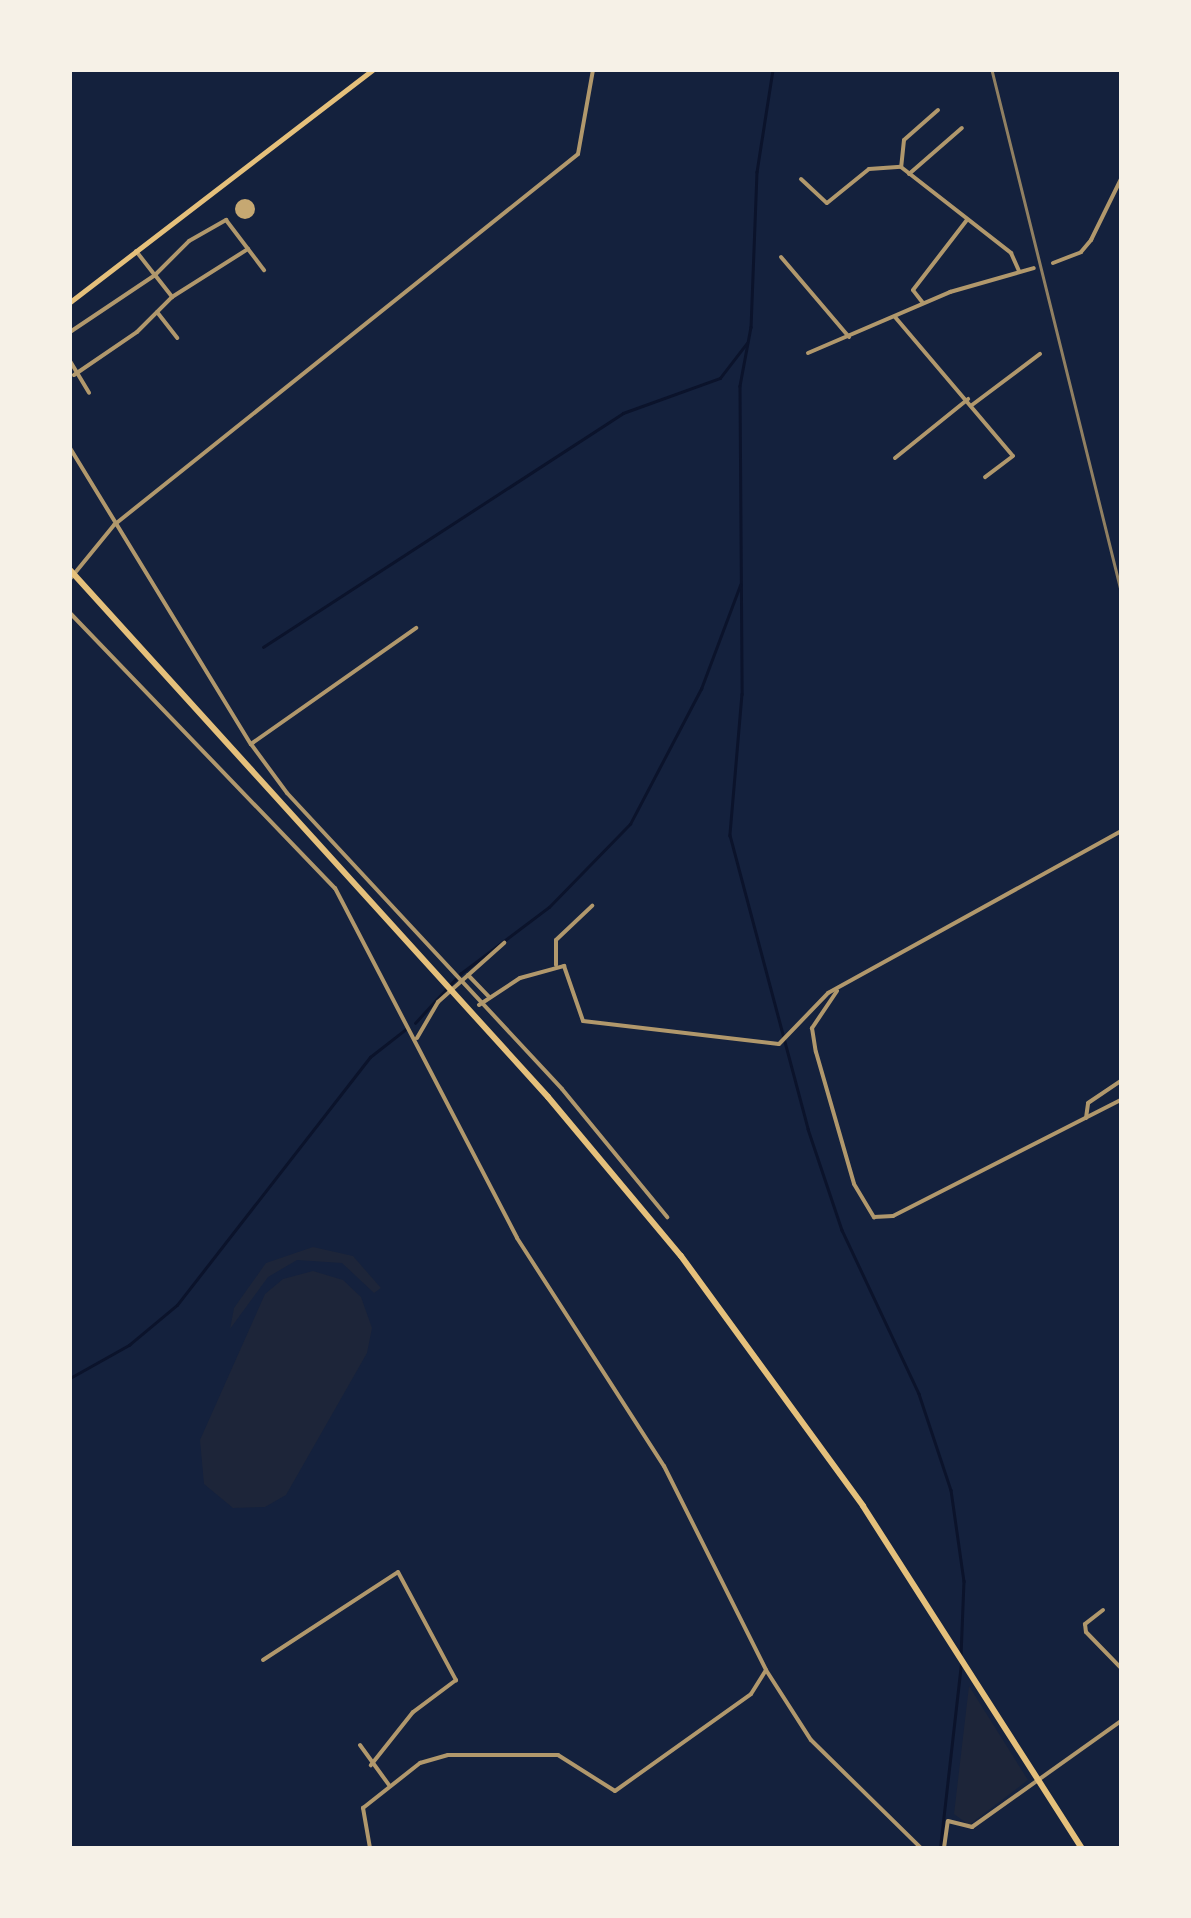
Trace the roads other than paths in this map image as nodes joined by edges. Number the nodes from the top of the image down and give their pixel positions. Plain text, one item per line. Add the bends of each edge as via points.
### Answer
1 (372, 70) edge
2 (593, 70) edge
3 (938, 110) dead end
4 (962, 128) dead end
5 (901, 167) junction
6 (908, 174) junction
7 (801, 179) dead end
8 (1121, 179) edge
9 (967, 220) junction
10 (248, 249) junction
11 (136, 250) junction
12 (781, 256) dead end
13 (1053, 263) dead end
14 (1034, 268) dead end
15 (264, 270) dead end
16 (1018, 272) junction
17 (155, 275) junction
18 (172, 297) junction
19 (70, 302) edge
20 (923, 303) junction
21 (157, 312) junction
22 (894, 317) junction
23 (70, 332) edge
24 (849, 336) junction
25 (177, 338) dead end
26 (808, 353) dead end
27 (1040, 354) dead end
28 (70, 361) edge
29 (74, 374) junction
30 (88, 393) dead end
31 (968, 399) junction
32 (971, 406) junction
33 (70, 448) edge
34 (894, 458) dead end
35 (985, 478) dead end
36 (114, 526) junction
37 (70, 570) edge
38 (70, 579) edge
39 (70, 614) edge
40 (416, 628) dead end
41 (250, 744) junction
42 (1121, 831) edge
43 (592, 906) dead end
44 (504, 943) dead end
45 (556, 967) junction
46 (468, 975) junction
47 (840, 988) junction
48 (490, 998) junction
49 (479, 1004) junction
50 (417, 1038) junction
51 (1121, 1081) edge
52 (1121, 1100) edge
53 (1086, 1118) junction
54 (667, 1217) dead end
55 (1103, 1610) dead end
56 (263, 1660) dead end
57 (1121, 1668) edge
58 (766, 1670) junction
59 (1121, 1721) edge
60 (360, 1745) dead end
61 (371, 1765) junction
62 (389, 1786) junction
63 (370, 1848) edge
64 (921, 1848) edge
65 (944, 1848) edge
66 (1082, 1848) edge

1 - 11 main road
2 - 36 street via 578,154
3 - 5 street via 904,140
4 - 6 street
5 - 6 street
5 - 7 street via 868,169 826,203
6 - 9 street
8 - 13 street via 1091,240 1081,252
9 - 16 street via 1011,253
9 - 20 street via 913,290
10 - 15 street
10 - 17 street via 226,220 190,240
10 - 18 street
11 - 17 street
11 - 19 main road
12 - 24 street
14 - 16 street
16 - 20 street
17 - 18 street
17 - 23 street
18 - 21 street
20 - 22 street
21 - 25 street
21 - 29 street
22 - 24 street
22 - 31 street
24 - 26 street
27 - 32 street
28 - 29 street
29 - 30 street
31 - 32 street
31 - 34 street
32 - 35 street via 1014,456
33 - 36 street
36 - 38 street
36 - 41 street
37 - 66 highway via 460,998 741,1334 897,1556
39 - 50 street via 321,868
40 - 41 street
41 - 49 street
42 - 47 street
43 - 45 street via 556,940
44 - 46 street
45 - 47 street via 566,967 583,1020 773,1044
45 - 48 street via 520,978
46 - 48 street
46 - 50 street via 438,1002
47 - 53 street via 812,1028 854,1184 874,1216 893,1216
48 - 49 street
49 - 54 street via 562,1089
50 - 58 street via 517,1238 688,1510
51 - 53 street via 1088,1104
52 - 53 street
55 - 57 street via 1085,1624 1086,1632
56 - 61 street via 398,1572 456,1680 413,1712
58 - 62 street via 750,1694 616,1791 573,1759 528,1753 429,1759
58 - 64 street via 811,1740
59 - 65 street via 972,1827 948,1821
60 - 61 street
61 - 62 street
62 - 63 street via 363,1808

